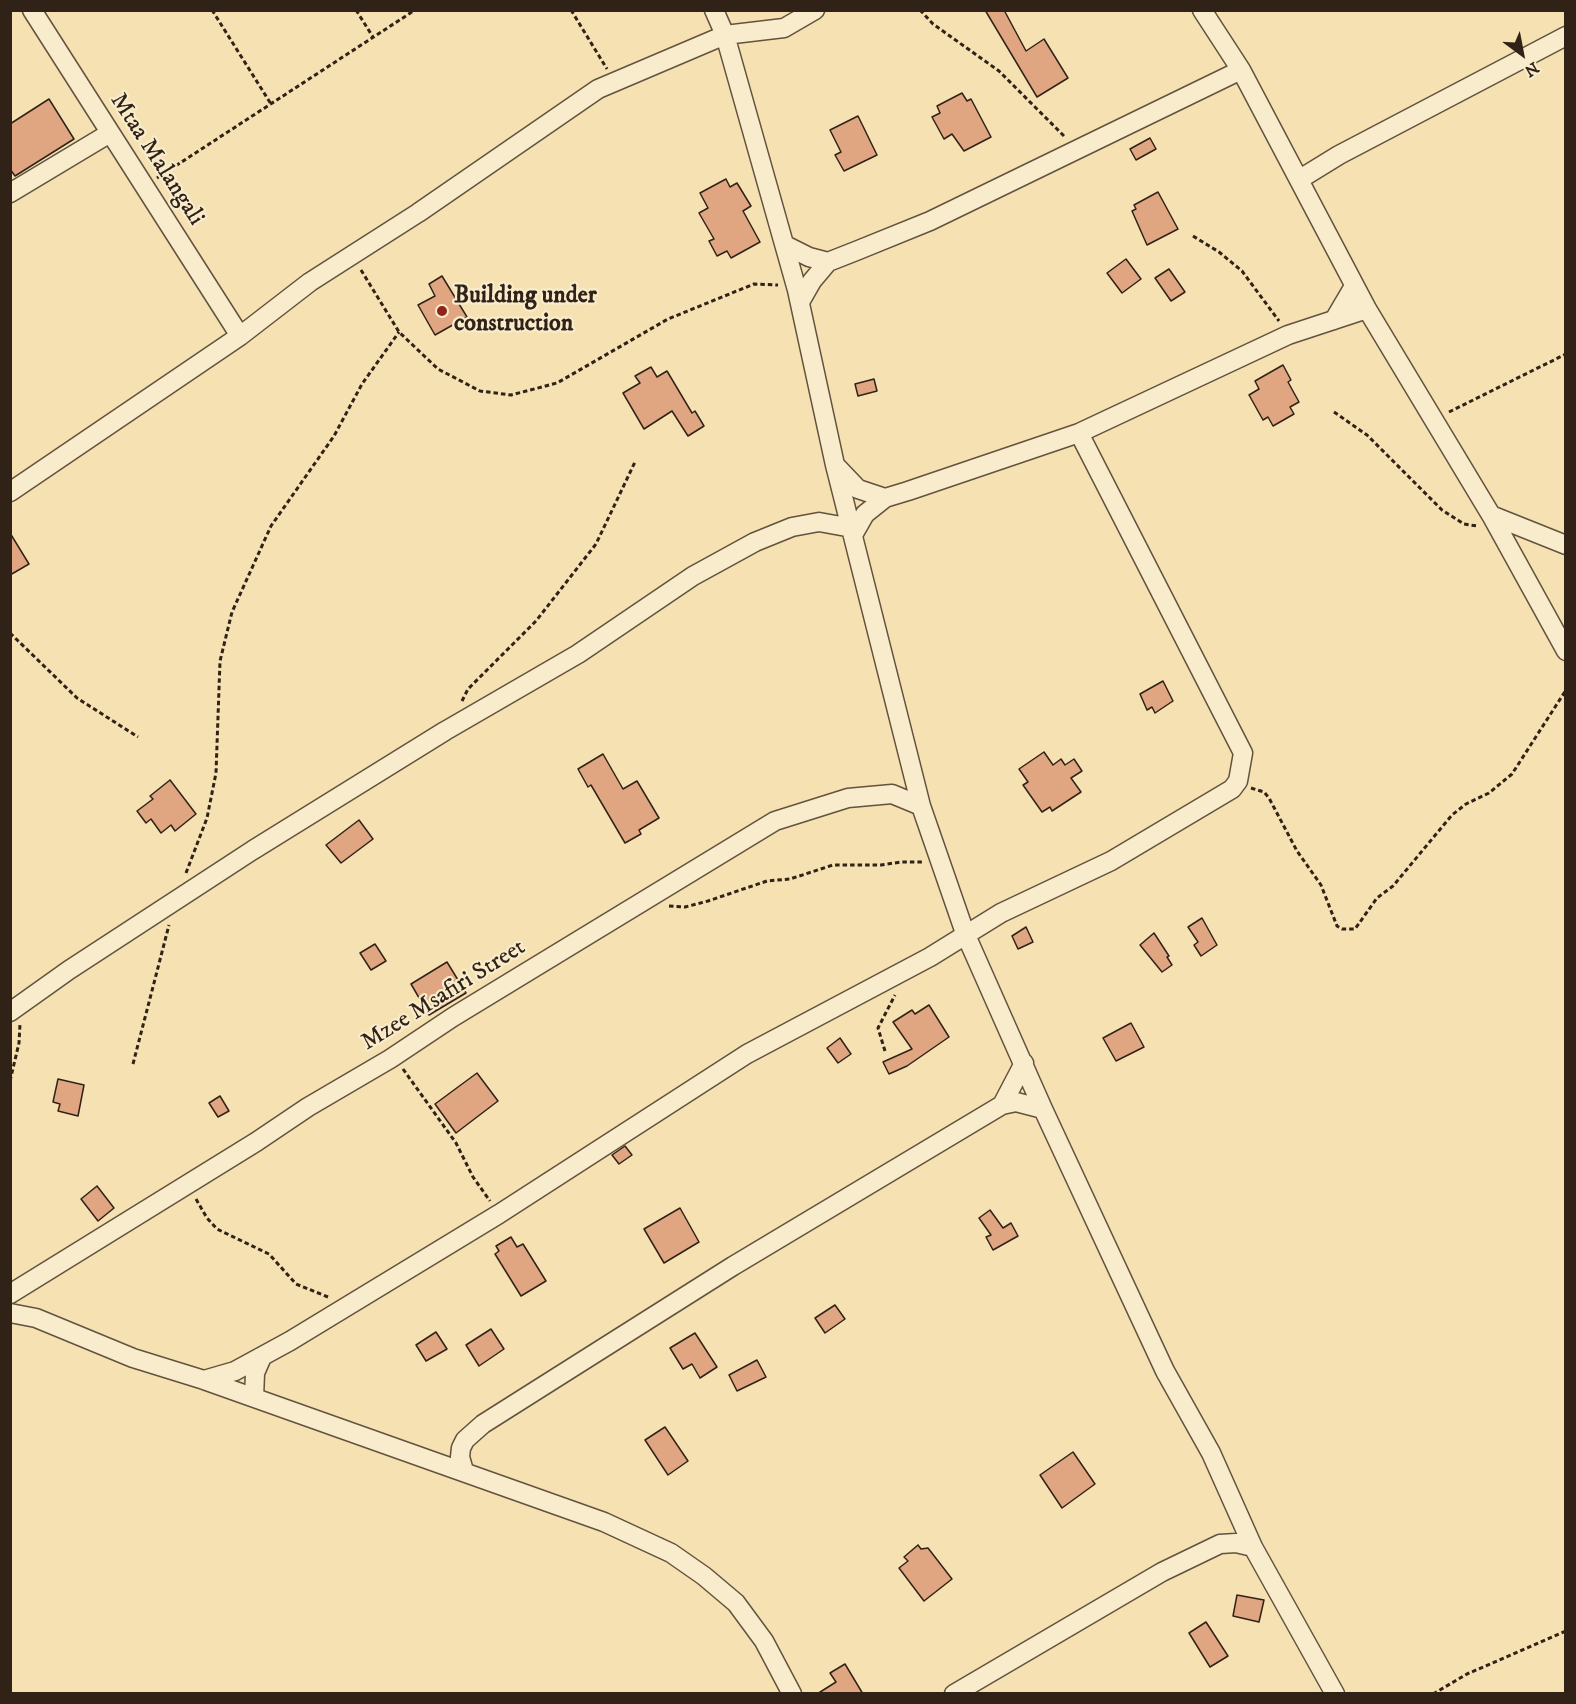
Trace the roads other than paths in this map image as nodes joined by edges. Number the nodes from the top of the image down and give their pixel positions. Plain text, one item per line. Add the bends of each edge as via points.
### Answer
1 (32, 10) edge
2 (714, 10) edge
3 (815, 10) edge
4 (1202, 10) edge
5 (725, 35) junction
6 (1566, 36) edge
7 (1240, 70) junction
8 (110, 133) junction
9 (1300, 179) junction
10 (10, 193) edge
11 (785, 245) junction
12 (828, 262) junction
13 (1354, 286) junction
14 (799, 296) junction
15 (1367, 309) junction
16 (1334, 320) junction
17 (240, 336) junction
18 (1079, 433) junction
19 (835, 465) junction
20 (10, 492) edge
21 (885, 498) junction
22 (1495, 523) junction
23 (853, 531) junction
24 (1566, 545) edge
25 (1566, 651) edge
26 (921, 806) junction
27 (965, 933) junction
28 (16, 1010) edge
29 (1024, 1063) junction
30 (1002, 1105) junction
31 (1043, 1109) junction
32 (10, 1294) edge
33 (10, 1313) edge
34 (262, 1357) junction
35 (204, 1380) junction
36 (254, 1398) junction
37 (465, 1471) junction
38 (1253, 1547) junction
39 (792, 1694) edge
40 (954, 1694) edge
41 (1335, 1694) edge

1 - 8 street, Mtaa Malangali
2 - 5 street
3 - 5 street via 784,28
4 - 7 street
5 - 11 street
5 - 17 street via 615,81 310,282
6 - 9 street
7 - 9 street
7 - 12 street via 930,221
8 - 10 street
8 - 17 street, Mtaa Malangali
9 - 13 street
11 - 12 street
11 - 14 street
12 - 14 street
13 - 15 street
13 - 16 street
14 - 19 street
15 - 16 street
15 - 22 street
16 - 18 street via 1288,335
17 - 20 street
18 - 21 street
18 - 27 street via 1243,753 1238,781 1232,789 1111,861
19 - 21 street via 858,489
19 - 23 street
21 - 23 street via 865,514
22 - 24 street
22 - 25 street
23 - 26 street
23 - 28 street via 819,522 792,527 693,576 578,654 445,730 253,850 69,970
26 - 27 street
26 - 32 street, Mzee Msafiri Street via 892,794 848,798 775,821
27 - 29 street
27 - 34 street via 895,976 747,1054 499,1214
29 - 30 street
29 - 31 street
30 - 31 street via 1016,1102
30 - 37 street via 733,1266 483,1424 461,1448
31 - 38 street via 1165,1371 1211,1452
33 - 35 street via 36,1318 133,1358
34 - 35 street via 235,1371
34 - 36 street via 255,1373
35 - 36 street
36 - 37 street
37 - 39 street via 604,1522 671,1553 696,1570 736,1603 764,1641
38 - 40 street via 1220,1544 1162,1572
38 - 41 street

